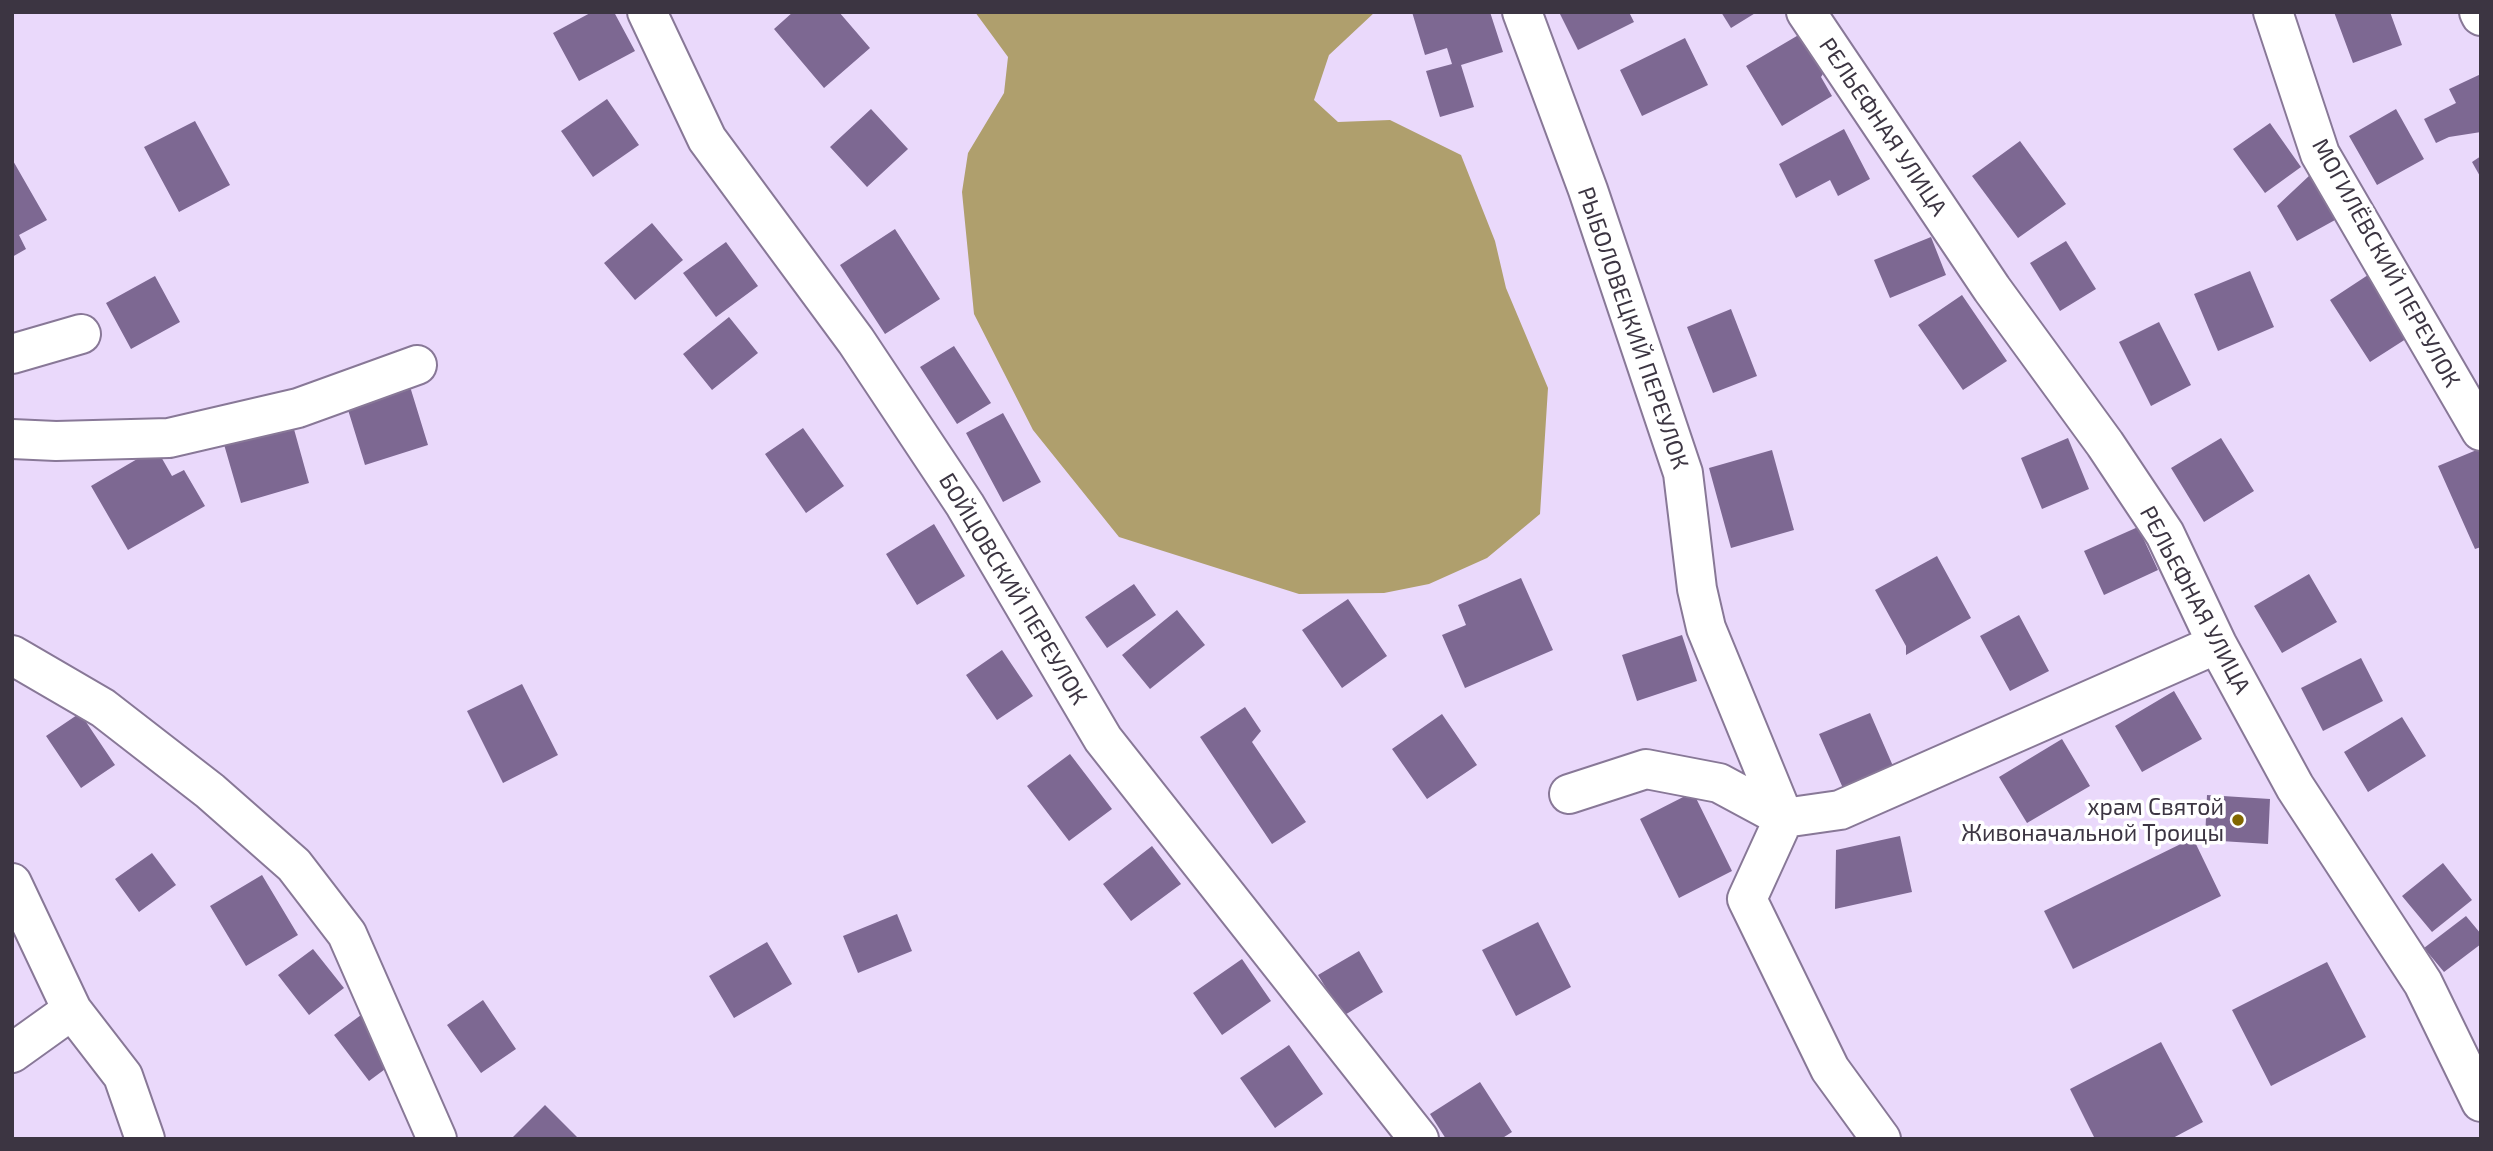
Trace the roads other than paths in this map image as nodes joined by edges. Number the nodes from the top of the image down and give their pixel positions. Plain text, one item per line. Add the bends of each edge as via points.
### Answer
1 (648, 12) edge
2 (1522, 12) edge
3 (1807, 12) edge
4 (2273, 12) edge
5 (81, 334) dead end
6 (12, 354) edge
7 (417, 366) dead end
8 (2481, 431) edge
9 (12, 439) edge
10 (2217, 644) junction
11 (12, 655) edge
12 (1569, 794) dead end
13 (1784, 818) junction
14 (12, 883) edge
15 (72, 1010) junction
16 (12, 1053) edge
17 (2481, 1102) edge
18 (145, 1139) edge
19 (437, 1139) edge
20 (1419, 1139) edge
21 (1881, 1139) edge

1 - 20 street, БОЙЦОВСКИЙ ПЕРЕУЛОК via 707,139 856,341 965,505 1103,739
2 - 13 street, РЫБОЛОВЕЦКИЙ ПЕРЕУЛОК via 1683,473 1706,628
3 - 10 street, РЕЛЬЕФНАЯ УЛИЦА via 1992,289 2165,534
4 - 8 street, МОГИЛЁВСКИЙ ПЕРЕУЛОК via 2320,154
5 - 6 street
7 - 9 street via 298,408 169,438
10 - 13 street via 1840,810
10 - 17 street, РЕЛЬЕФНАЯ УЛИЦА via 2295,787 2423,983
11 - 19 street via 103,708 211,791 294,864 347,934
12 - 13 street via 1646,769 1719,783
13 - 21 street via 1747,899 1830,1069
14 - 15 street
15 - 16 street
15 - 18 street via 123,1076

